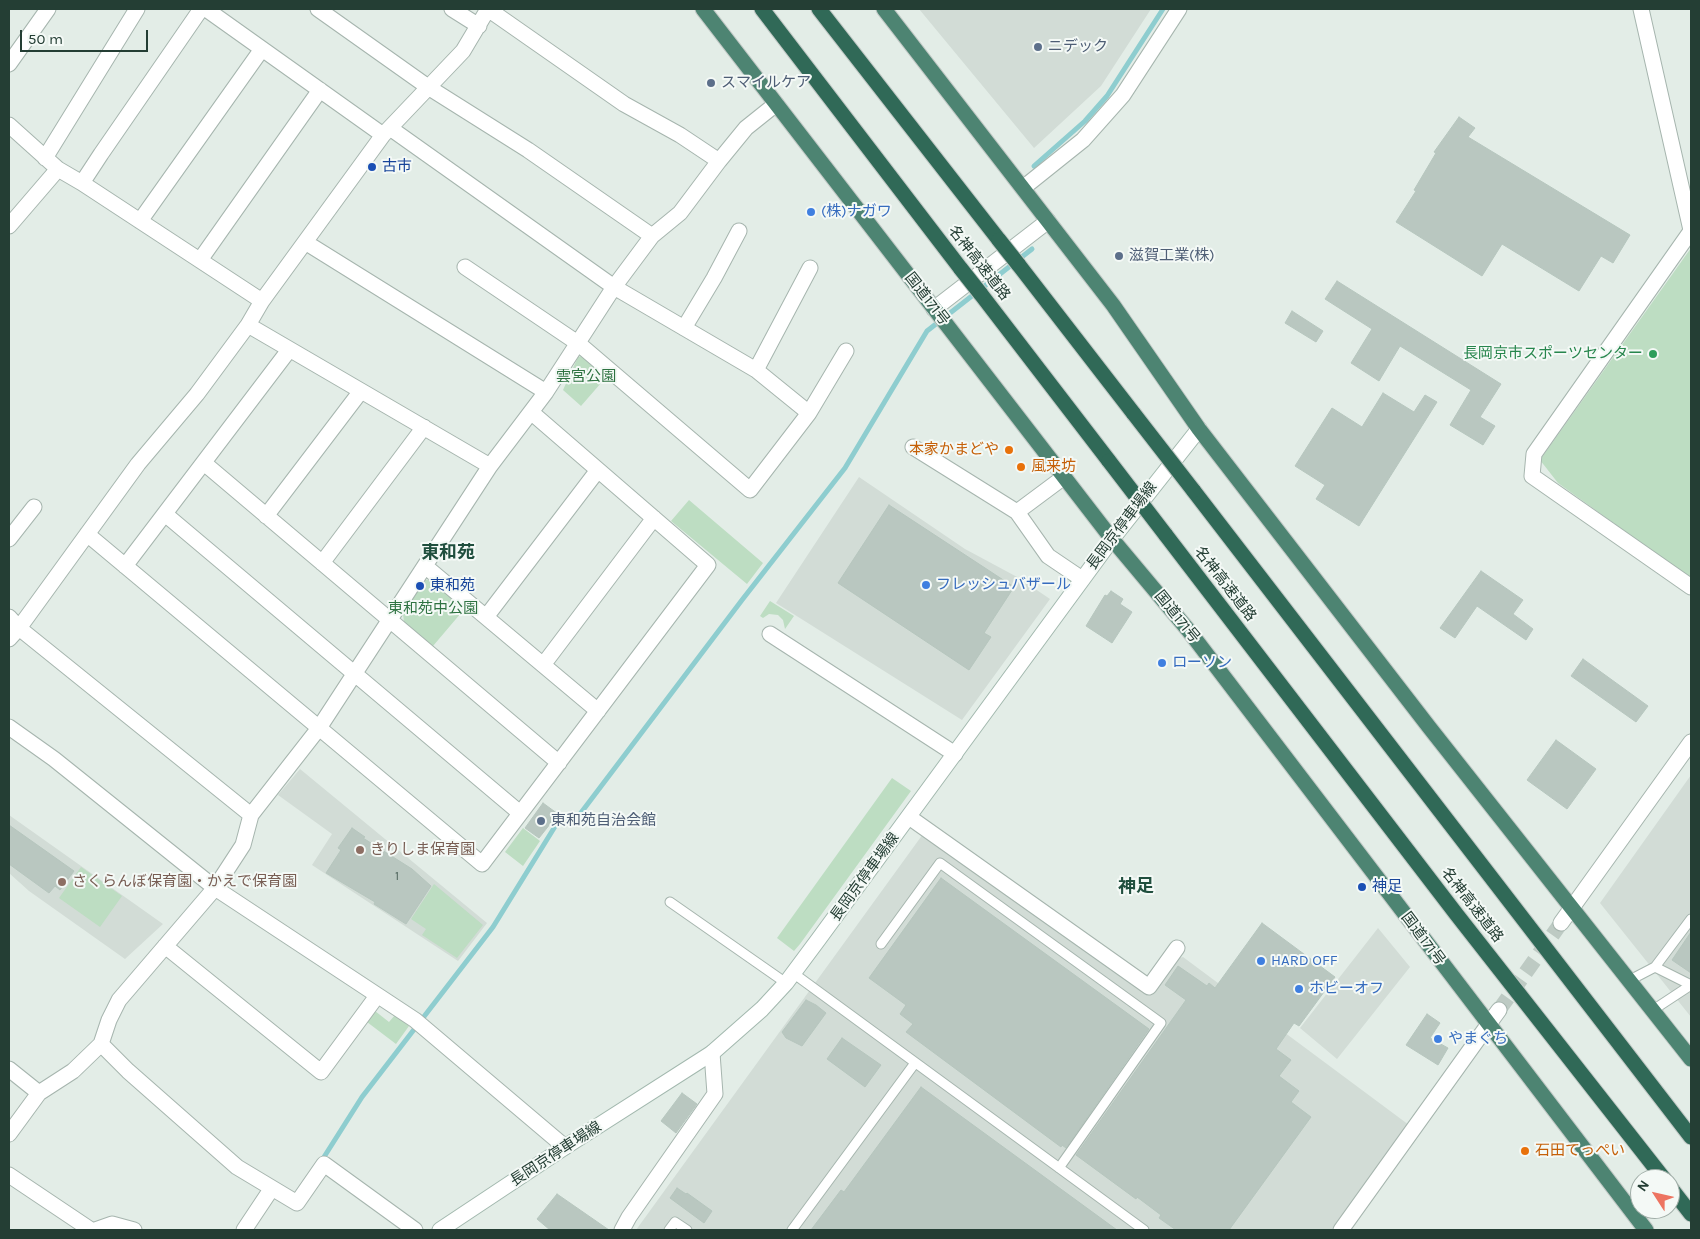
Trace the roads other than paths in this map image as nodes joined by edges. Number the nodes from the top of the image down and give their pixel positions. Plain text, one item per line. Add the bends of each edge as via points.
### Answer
1 (48, 9) edge
2 (137, 9) edge
3 (202, 9) edge
4 (206, 9) edge
5 (318, 9) edge
6 (452, 9) edge
7 (488, 9) edge
8 (703, 9) edge
9 (762, 9) edge
10 (819, 9) edge
11 (884, 9) edge
12 (1179, 9) edge
13 (1641, 9) edge
14 (479, 26) junction
15 (262, 49) junction
16 (9, 64) edge
17 (428, 87) junction
18 (320, 90) junction
19 (776, 104) junction
20 (387, 131) junction
21 (11, 132) edge
22 (45, 158) junction
23 (719, 161) junction
24 (58, 170) junction
25 (82, 183) junction
26 (1023, 188) junction
27 (140, 221) junction
28 (1048, 221) junction
29 (9, 226) edge
30 (1691, 231) edge
31 (739, 232) dead end
32 (652, 236) junction
33 (305, 242) junction
34 (200, 260) junction
35 (465, 267) dead end
36 (810, 268) dead end
37 (614, 287) junction
38 (262, 301) junction
39 (936, 311) junction
40 (248, 325) junction
41 (684, 328) junction
42 (579, 344) junction
43 (290, 350) junction
44 (846, 351) dead end
45 (756, 370) junction
46 (361, 391) junction
47 (546, 392) junction
48 (531, 412) junction
49 (809, 413) junction
50 (424, 428) junction
51 (1199, 429) junction
52 (913, 447) dead end
53 (204, 463) junction
54 (490, 466) junction
55 (598, 470) junction
56 (1064, 477) junction
57 (34, 507) dead end
58 (1017, 512) junction
59 (165, 514) junction
60 (266, 516) junction
61 (654, 518) junction
62 (87, 534) junction
63 (1112, 538) junction
64 (9, 539) edge
65 (322, 563) junction
66 (125, 566) junction
67 (425, 566) junction
68 (1082, 580) junction
69 (1691, 587) edge
70 (486, 617) junction
71 (389, 620) junction
72 (12, 628) edge
73 (770, 634) dead end
74 (543, 665) junction
75 (354, 673) junction
76 (598, 711) junction
77 (9, 727) edge
78 (319, 728) junction
79 (1691, 742) edge
80 (955, 754) junction
81 (559, 763) junction
82 (520, 813) junction
83 (251, 815) junction
84 (908, 817) junction
85 (216, 888) junction
86 (670, 902) dead end
87 (1573, 907) junction
88 (1691, 919) edge
89 (1561, 923) tunnel mouth
90 (881, 944) dead end
91 (165, 946) junction
92 (1177, 948) dead end
93 (1655, 967) junction
94 (789, 978) junction
95 (1630, 980) junction
96 (377, 996) junction
97 (1499, 1010) tunnel mouth
98 (1653, 1010) junction
99 (1488, 1025) junction
100 (101, 1044) junction
101 (712, 1052) junction
102 (1691, 1059) edge
103 (916, 1063) junction
104 (9, 1069) edge
105 (39, 1093) junction
106 (9, 1134) edge
107 (1691, 1137) edge
108 (565, 1147) junction
109 (1059, 1168) junction
110 (1656, 1169) edge
111 (9, 1174) edge
112 (272, 1188) junction
113 (1680, 1200) edge
114 (1691, 1214) edge
115 (93, 1230) edge
116 (134, 1230) edge
117 (244, 1230) edge
118 (415, 1230) edge
119 (440, 1230) edge
120 (622, 1230) edge
121 (669, 1230) edge
122 (687, 1230) edge
123 (792, 1230) edge
124 (1144, 1230) edge
125 (1341, 1230) edge
126 (1646, 1230) edge

1 - 16 street
2 - 22 street
3 - 25 street
4 - 15 street
5 - 17 street
6 - 14 street
7 - 14 street
7 - 23 street via 624,104
8 - 19 highway, 国道171号
9 - 110 highway, 名神高速道路, bridge via 1457,915
10 - 107 highway, 名神高速道路, bridge
11 - 26 highway
12 - 26 street via 1123,95 1083,140
13 - 30 street
14 - 17 street via 463,51
15 - 18 street
15 - 27 street
17 - 20 street
17 - 32 street via 528,150
18 - 20 street
18 - 34 street
19 - 23 street via 746,128
19 - 39 highway, 国道171号
20 - 33 street
20 - 37 street
21 - 22 street
22 - 24 street
23 - 32 street via 680,213
24 - 25 street
24 - 29 street
25 - 27 street
26 - 28 highway
27 - 34 street
28 - 39 street
28 - 51 highway via 1113,304
30 - 69 street via 1534,454 1532,476
31 - 41 street
32 - 37 street
33 - 38 street
33 - 47 street
34 - 38 street
35 - 42 street
36 - 45 street
37 - 41 street
37 - 42 street
38 - 40 street
39 - 56 highway, 国道171号
40 - 43 street
40 - 62 street
41 - 45 street
42 - 47 street
42 - 49 street via 750,490
43 - 46 street
43 - 53 street
44 - 49 street
45 - 49 street
46 - 50 street
46 - 60 street
47 - 48 street
48 - 54 street
48 - 55 street
50 - 54 street
50 - 65 street
51 - 63 street, 長岡京停車場線
51 - 87 highway
52 - 58 street
53 - 59 street
53 - 60 street
54 - 67 street
55 - 61 street
55 - 70 street
56 - 58 street
56 - 63 highway, 国道171号
57 - 64 street
58 - 68 street via 1048,556
59 - 66 street
59 - 75 street
60 - 65 street
61 - 74 street
61 - 76 street via 708,565
62 - 66 street
62 - 72 street
63 - 68 street, 長岡京停車場線
63 - 99 highway, 国道171号 via 1189,631
65 - 71 street
66 - 78 street
67 - 70 street
67 - 71 street
68 - 80 street, 長岡京停車場線
70 - 74 street
71 - 75 street
71 - 81 street
72 - 83 street
73 - 80 street
74 - 76 street
75 - 78 street
75 - 82 street
76 - 81 street
77 - 85 street
78 - 82 street via 482,864
78 - 83 street
79 - 87 street
80 - 84 street, 長岡京停車場線
81 - 82 street
83 - 85 street via 243,845
84 - 92 street via 1149,987
84 - 94 street, 長岡京停車場線
85 - 91 street
85 - 96 street
86 - 94 lane
87 - 89 street
87 - 95 highway
88 - 93 lane
90 - 109 lane via 940,863 1161,1023
91 - 96 street via 321,1072
91 - 100 street via 119,1000 108,1020
93 - 95 lane
93 - 98 lane via 1691,985
94 - 101 street, 長岡京停車場線 via 762,1009
94 - 103 lane
95 - 98 highway
96 - 108 street via 419,1023
97 - 99 street
98 - 102 highway
99 - 125 street
99 - 126 highway, 国道171号
100 - 105 street via 73,1071
100 - 112 street via 237,1167
101 - 108 street, 長岡京停車場線
101 - 120 street via 715,1094
103 - 109 lane
103 - 123 lane
104 - 105 street
105 - 106 street
108 - 119 street, 長岡京停車場線
109 - 124 lane
111 - 115 street
112 - 117 street
112 - 118 street via 297,1203 324,1164
113 - 114 highway
115 - 116 street via 112,1224
121 - 122 lane via 675,1222

